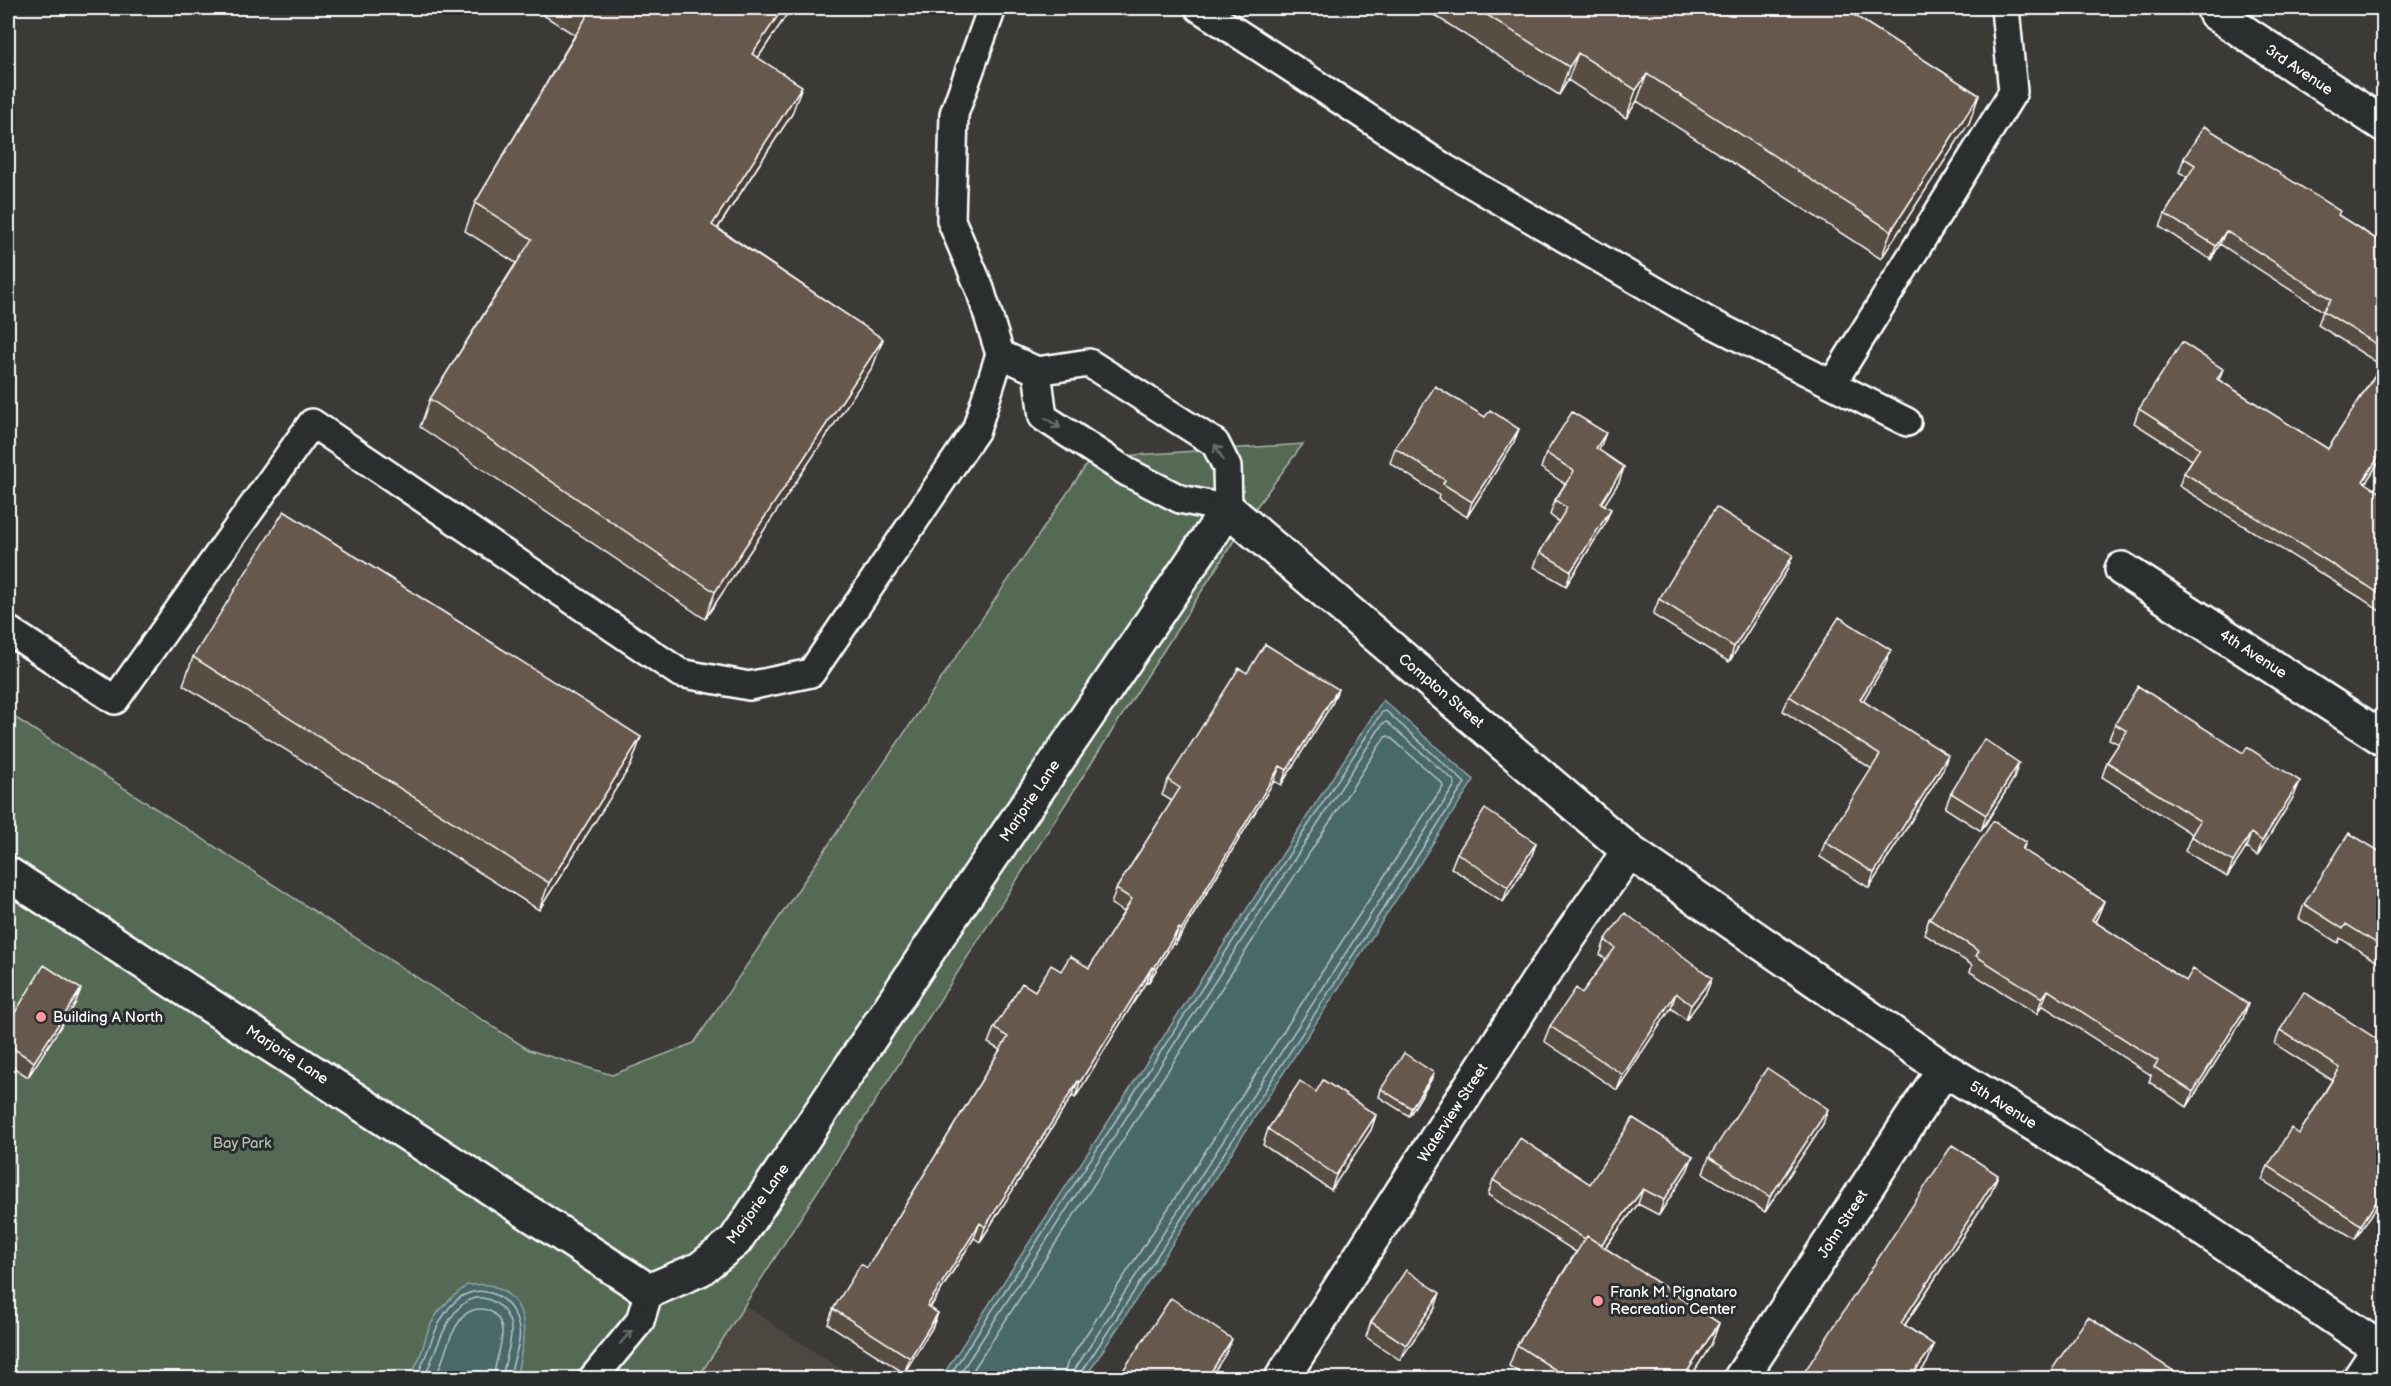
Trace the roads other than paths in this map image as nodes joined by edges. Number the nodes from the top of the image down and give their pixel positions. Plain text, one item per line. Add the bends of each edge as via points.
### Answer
1 (992, 8) edge
2 (1199, 8) edge
3 (2006, 8) edge
4 (2215, 13) dead end
5 (1236, 17) edge
6 (2384, 125) edge
7 (1000, 354) junction
8 (1037, 371) junction
9 (1832, 384) junction
10 (1908, 422) dead end
11 (1228, 509) junction
12 (2122, 570) dead end
13 (8, 630) edge
14 (2384, 739) edge
15 (1629, 850) junction
16 (8, 874) edge
17 (1944, 1069) junction
18 (649, 1291) junction
19 (2382, 1347) edge
20 (593, 1378) edge
21 (1282, 1378) edge
22 (1742, 1378) edge
23 (2360, 1378) edge

1 - 7 lane via 954,114 951,220 980,289
2 - 5 lane
3 - 9 lane via 2013,92
4 - 6 street, 3rd Avenue
5 - 9 lane via 1446,169 1709,322
7 - 8 lane
7 - 13 lane via 975,430 811,673 749,686 680,673 312,423 116,700
8 -> 11 lane via 1043,417 1127,471 1180,499
11 -> 8 lane via 1227,467 1215,443 1089,363
9 - 10 lane
11 - 15 street, Compton Street
11 - 18 street, Marjorie Lane via 735,1242 700,1269
12 - 14 street, 4th Avenue
15 - 17 street, 5th Avenue
15 - 21 street, Waterview Street via 1539,980
16 - 18 street, Marjorie Lane
17 - 19 street, 5th Avenue via 2179,1213
17 - 22 street, John Street
20 -> 18 lane via 640,1321
19 - 23 street

